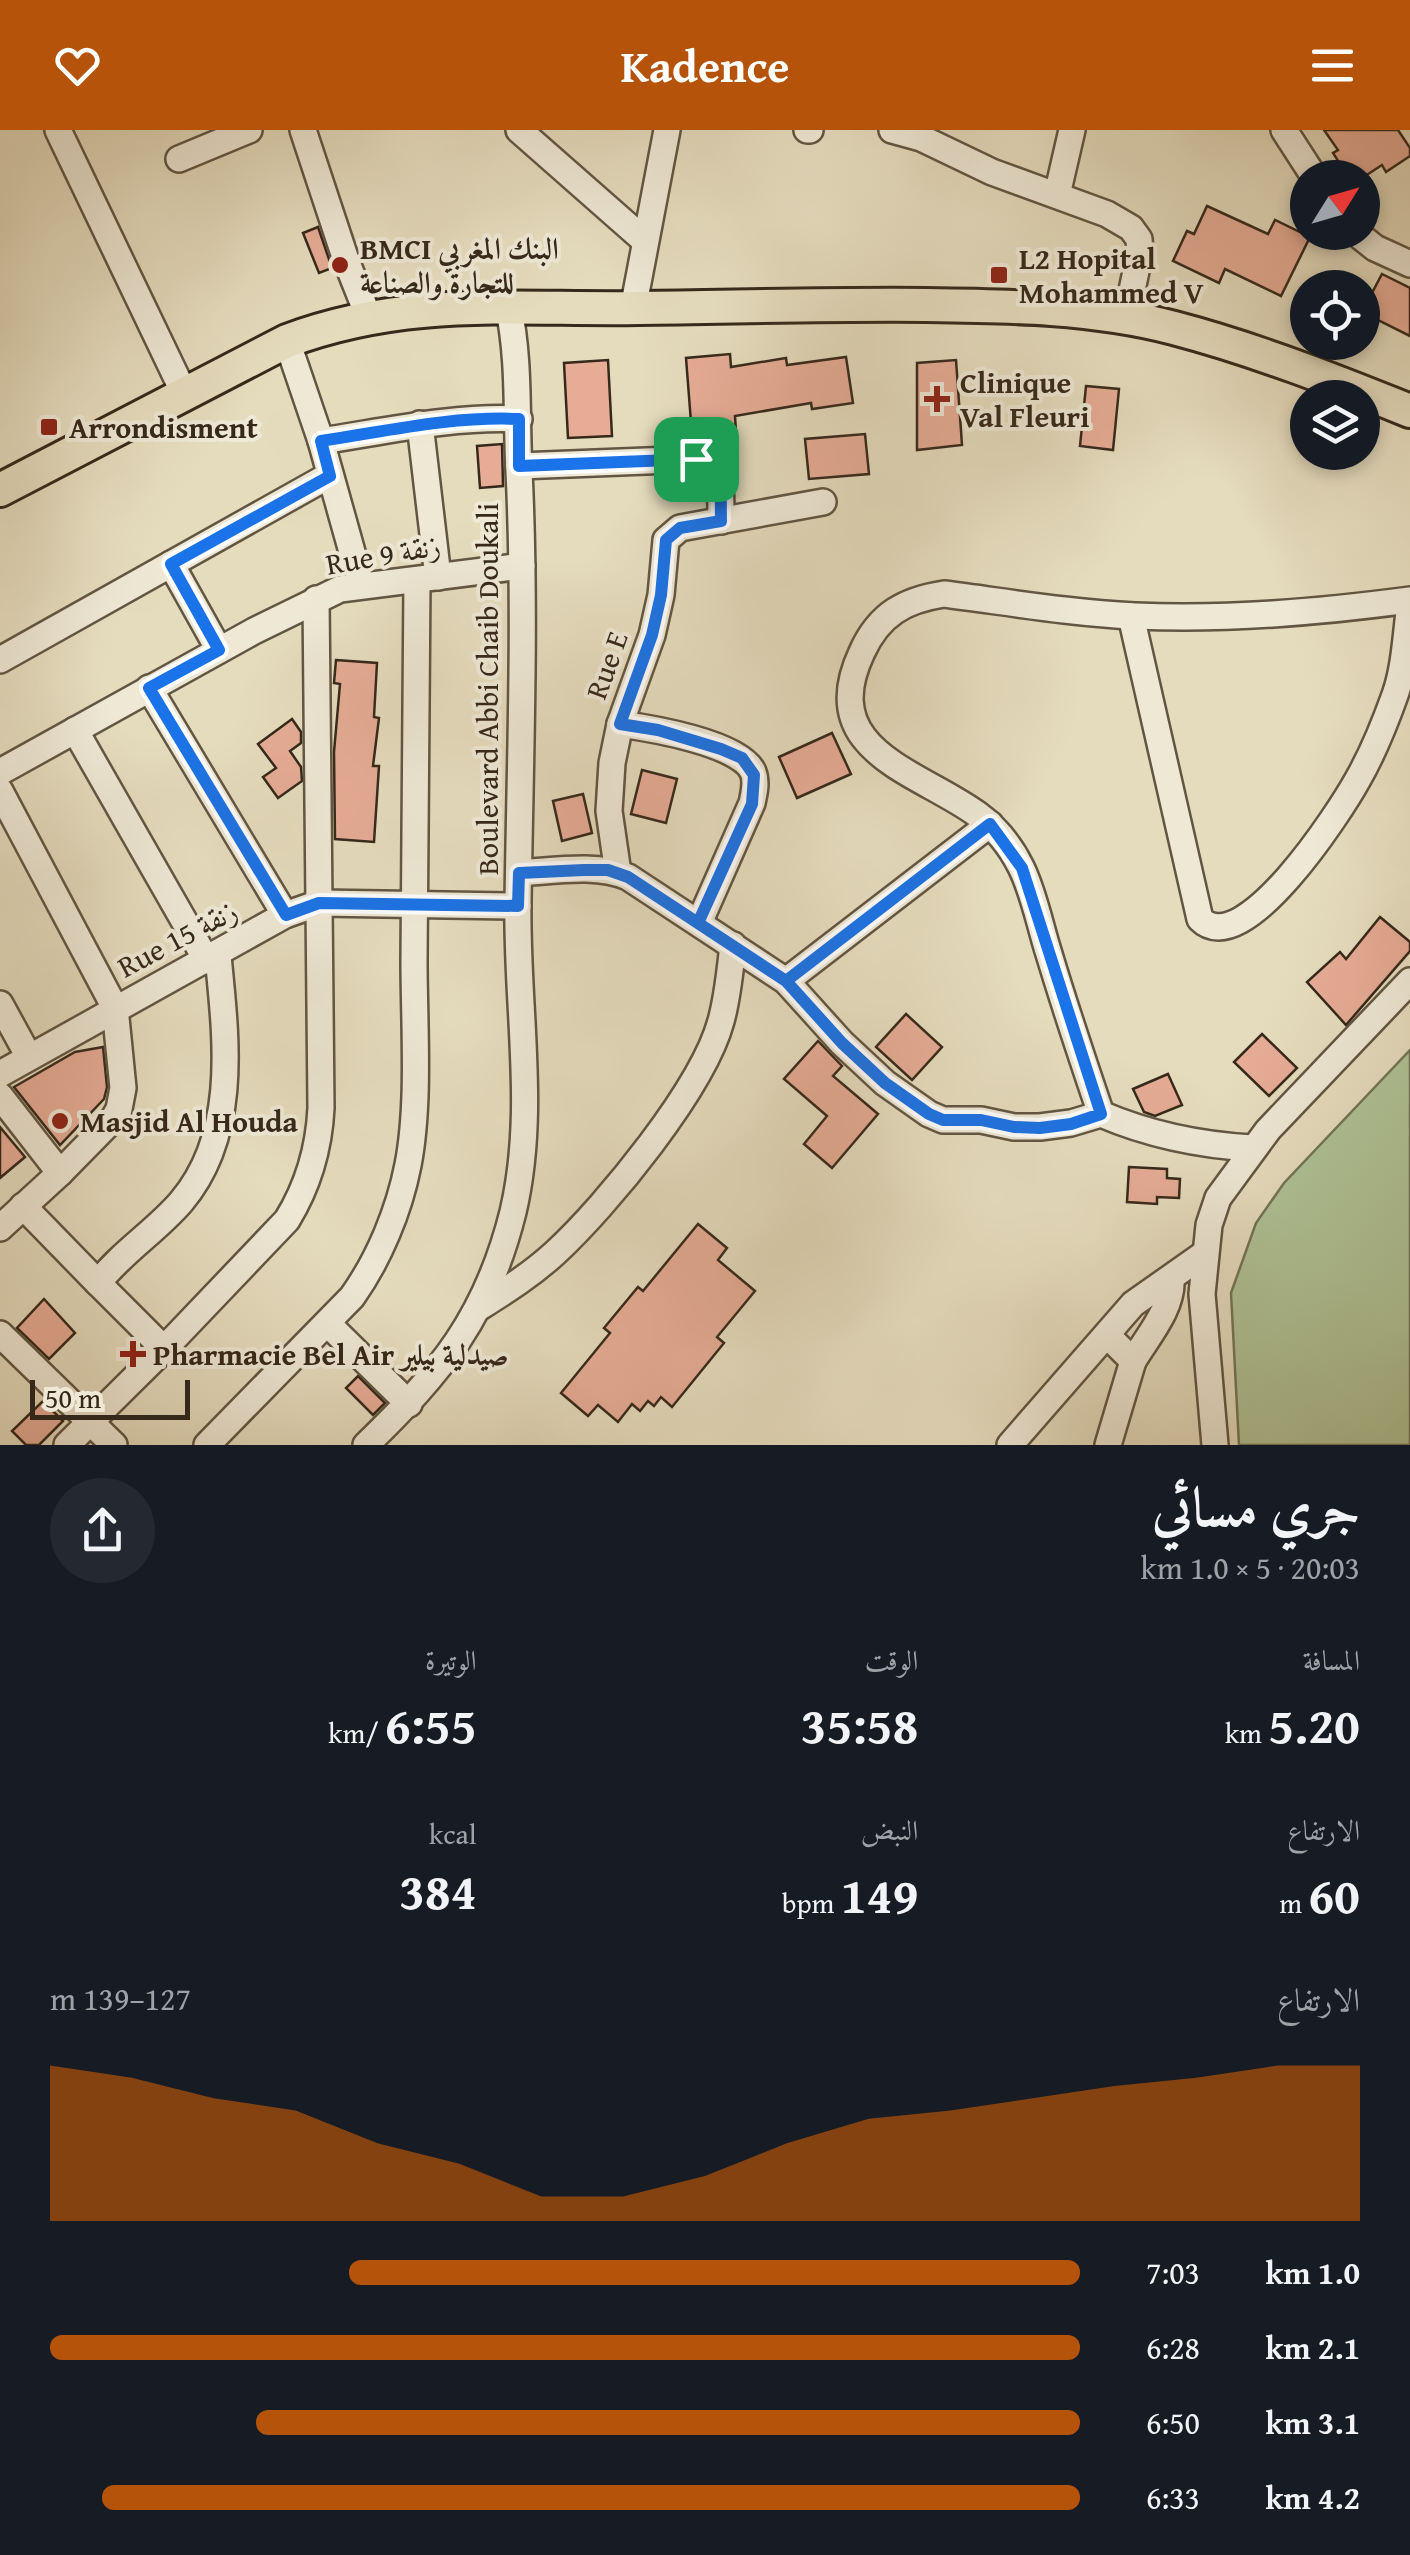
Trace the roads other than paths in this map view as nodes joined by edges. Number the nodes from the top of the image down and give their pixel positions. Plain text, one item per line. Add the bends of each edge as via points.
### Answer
1 (58, 130) edge
2 (249, 130) edge
3 (303, 130) edge
4 (519, 130) edge
5 (667, 130) edge
6 (892, 130) edge
7 (1072, 130) edge
8 (1284, 130) edge
9 (179, 159) dead end
10 (1303, 160) edge
11 (1057, 195) junction
12 (644, 240) junction
13 (1379, 250) edge
14 (1410, 264) edge
15 (508, 305) junction
16 (633, 308) junction
17 (369, 318) junction
18 (1126, 319) junction
19 (287, 341) junction
20 (185, 395) junction
21 (1410, 410) edge
22 (519, 419) junction
23 (420, 424) junction
24 (321, 441) junction
25 (519, 466) junction
26 (330, 476) junction
27 (0, 490) edge
28 (823, 502) dead end
29 (721, 521) junction
30 (171, 564) junction
31 (522, 566) junction
32 (427, 578) junction
33 (361, 584) junction
34 (316, 600) junction
35 (1410, 602) edge
36 (1131, 616) junction
37 (219, 650) junction
38 (0, 660) edge
39 (149, 688) junction
40 (620, 724) junction
41 (75, 730) junction
42 (4, 761) edge
43 (0, 791) edge
44 (990, 824) junction
45 (519, 873) junction
46 (618, 873) junction
47 (319, 903) junction
48 (416, 904) junction
49 (518, 906) junction
50 (286, 915) junction
51 (698, 923) junction
52 (733, 944) junction
53 (212, 958) junction
54 (786, 981) junction
55 (1410, 981) edge
56 (0, 1004) edge
57 (115, 1008) junction
58 (29, 1056) junction
59 (0, 1074) edge
60 (0, 1096) edge
61 (1101, 1114) junction
62 (1252, 1148) junction
63 (60, 1173) junction
64 (23, 1206) junction
65 (0, 1228) edge
66 (1204, 1254) junction
67 (1172, 1279) junction
68 (98, 1283) junction
69 (480, 1307) junction
70 (328, 1324) junction
71 (0, 1334) edge
72 (1107, 1334) junction
73 (164, 1349) junction
74 (1134, 1360) junction
75 (409, 1404) junction
76 (89, 1422) junction
77 (67, 1445) edge
78 (114, 1445) edge
79 (207, 1445) edge
80 (366, 1445) edge
81 (1010, 1445) edge
82 (1108, 1445) edge
83 (1215, 1445) edge

1 - 20 street
2 - 9 street
3 - 17 street
4 - 12 street
5 - 12 street
6 - 11 street
7 - 11 street
8 - 10 street
11 - 18 street via 1120,220 1138,239 1138,273
12 - 16 street
13 - 14 street
15 - 16 main road
15 - 17 main road
15 - 22 street, Boulevard Abbi Chaib Doukali
16 - 18 main road via 956,305
17 - 19 main road
18 - 21 main road via 1174,328
19 - 20 main road
19 - 24 street
20 - 27 main road
22 - 23 street
22 - 25 street, Boulevard Abbi Chaib Doukali
23 - 24 street
23 - 32 street
24 - 26 street
25 - 29 street via 696,459 713,468 720,483
25 - 31 street, Boulevard Abbi Chaib Doukali
26 - 30 street
26 - 33 street
28 - 29 street
29 - 40 street, Rue E via 680,528 666,540 652,635
30 - 37 street
30 - 38 street
31 - 32 street, Rue 9 زنقة
31 - 45 street, Boulevard Abbi Chaib Doukali
32 - 33 street, Rue 9 زنقة
32 - 48 street
33 - 34 street, Rue 9 زنقة
34 - 37 street, Rue 9 زنقة
34 - 47 street
35 - 36 street via 1228,618
35 - 36 street via 1397,690 1329,828 1293,873 1242,918 1217,927 1200,919
36 - 44 street via 944,594 892,610 873,630 852,683 856,724 890,765
37 - 39 street, Rue 9 زنقة
39 - 41 street, Rue 9 زنقة
39 - 50 street
40 - 46 street, Rue E via 608,811
40 - 51 street via 721,749 742,758 754,775 752,804
41 - 42 street, Rue 9 زنقة
41 - 53 street
43 - 57 street
44 - 54 street
44 - 61 street via 1022,868
45 - 46 street
45 - 49 street, Boulevard Abbi Chaib Doukali
46 - 51 street
47 - 48 street, Rue 15 زنقة
47 - 50 street, Rue 15 زنقة
47 - 73 street via 321,1108 312,1164 287,1220
48 - 49 street, Rue 15 زنقة
48 - 70 street via 408,1165 366,1276
49 - 69 street, Boulevard Abbi Chaib Doukali via 522,1164 502,1250
50 - 53 street, Rue 15 زنقة
51 - 52 street
52 - 54 street
52 - 69 street via 721,1022 672,1113 556,1252
53 - 57 street, Rue 15 زنقة
53 - 68 street via 222,1006 224,1103 217,1140 183,1200
54 - 61 street via 893,1090 943,1120 1040,1128
55 - 62 street
56 - 58 street
57 - 58 street, Rue 15 زنقة
57 - 63 street via 119,1109
58 - 59 street, Rue 15 زنقة
60 - 63 street
61 - 62 street via 1173,1138
62 - 66 street via 1218,1198
63 - 64 street
64 - 65 street
64 - 68 street
66 - 67 street
66 - 83 street
67 - 72 street via 1134,1304
67 - 74 street via 1166,1306
68 - 73 street
69 - 75 street, Boulevard Abbi Chaib Doukali
70 - 75 street
70 - 79 street
71 - 76 street
72 - 74 street
72 - 81 street
73 - 76 street
74 - 82 street
75 - 80 street, Boulevard Abbi Chaib Doukali
76 - 77 street
76 - 78 street

